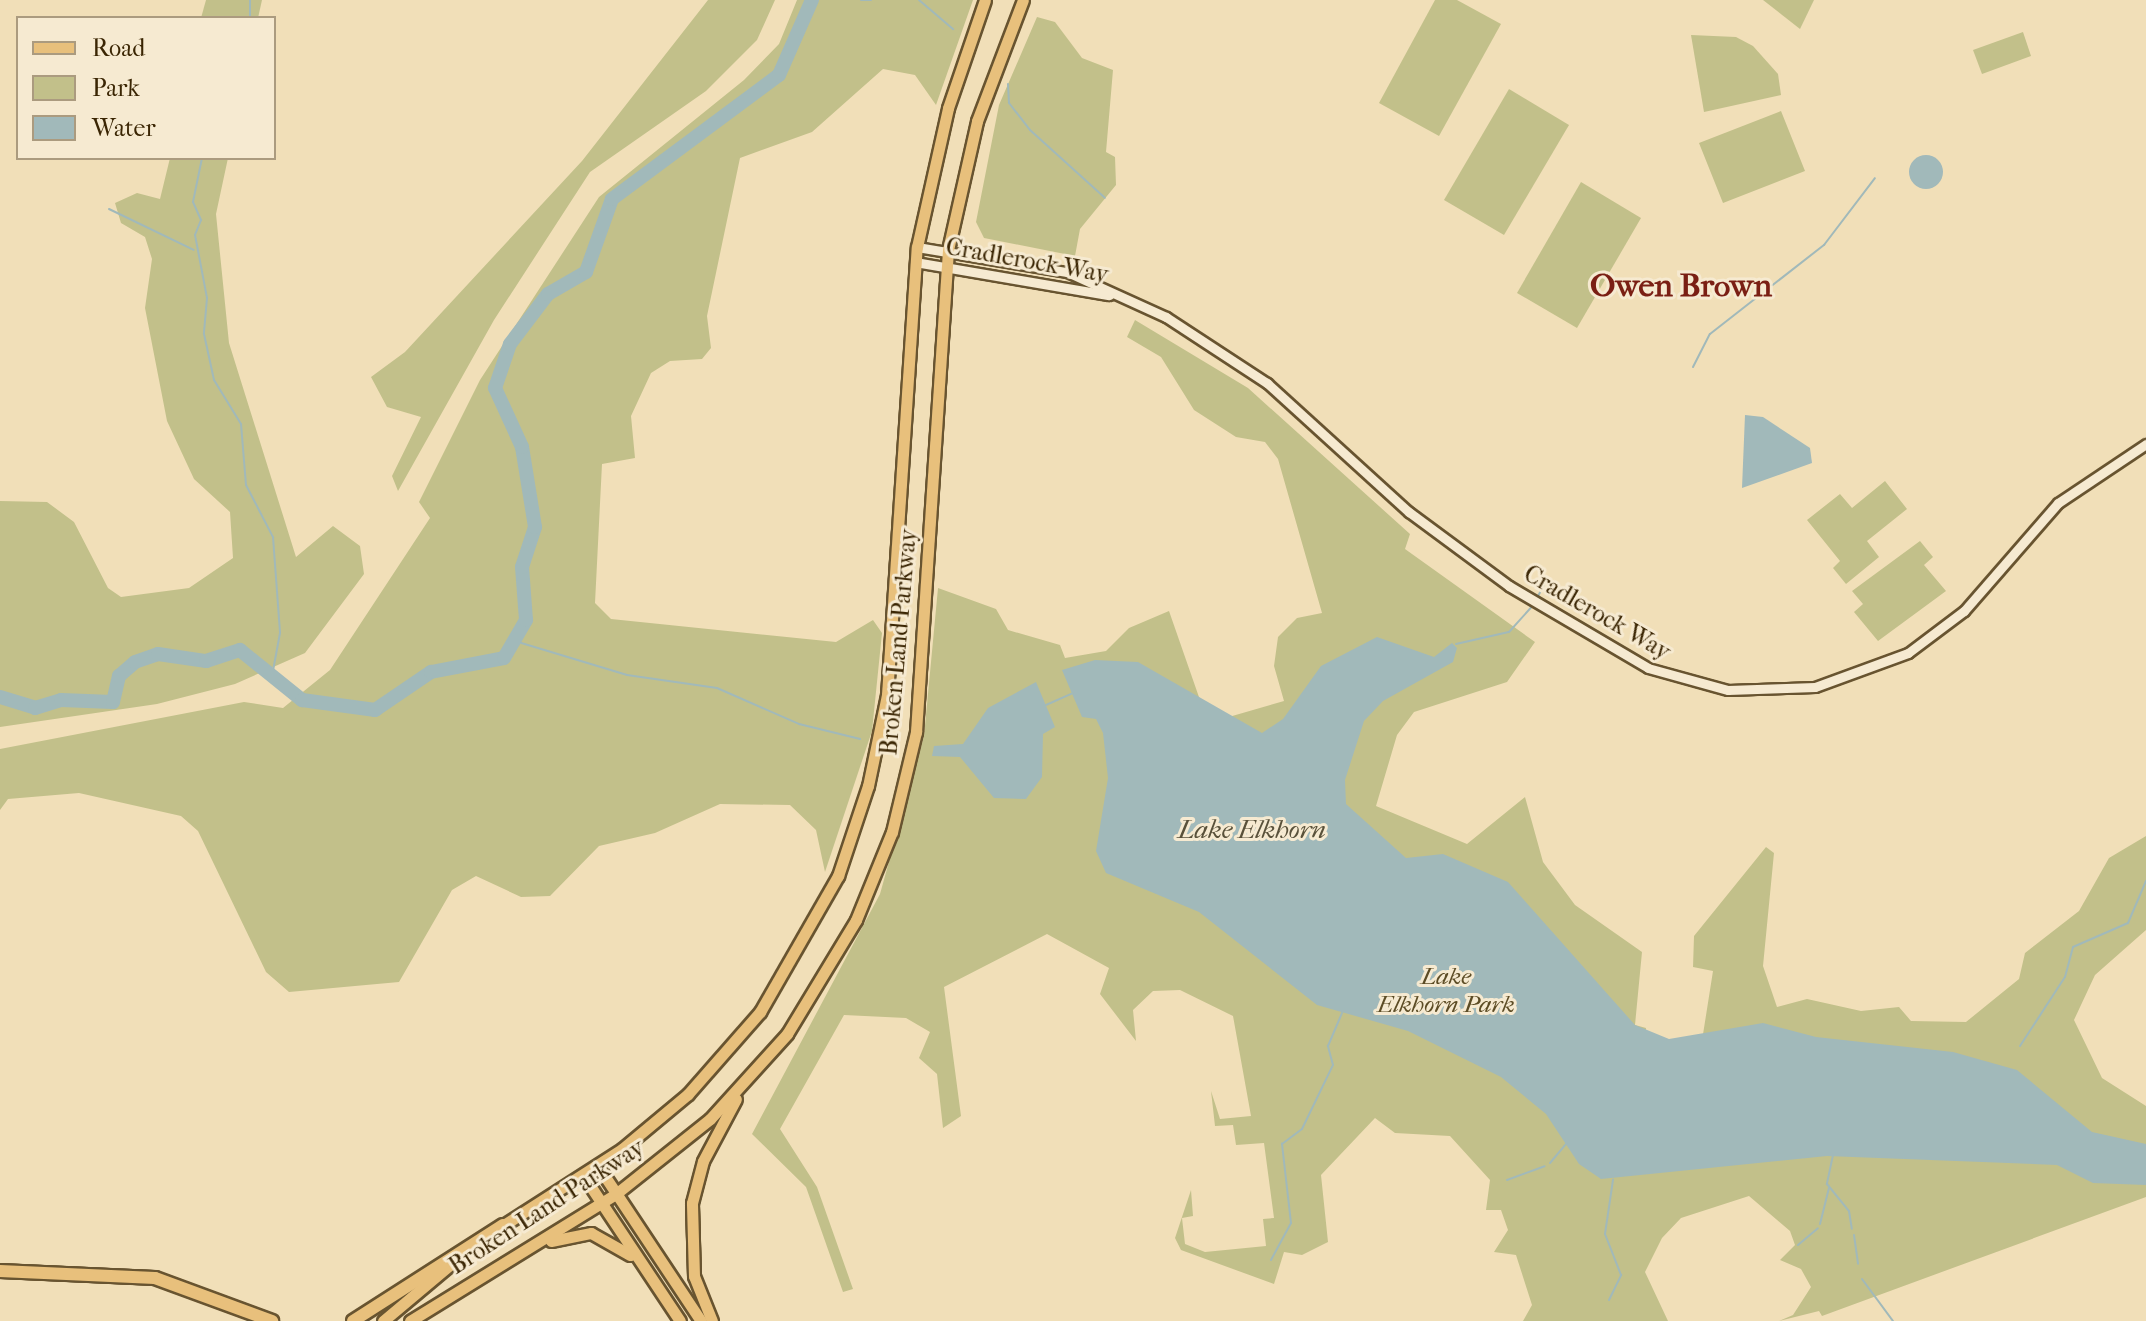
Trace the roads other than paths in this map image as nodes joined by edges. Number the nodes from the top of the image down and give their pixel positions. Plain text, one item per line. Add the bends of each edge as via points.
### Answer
1 (985, 0) edge
2 (1023, 0) edge
3 (917, 247) junction
4 (948, 250) junction
5 (915, 262) junction
6 (946, 266) junction
7 (1131, 302) junction
8 (2146, 444) edge
9 (746, 1085) junction
10 (598, 1166) junction
11 (583, 1175) junction
12 (617, 1193) junction
13 (601, 1203) junction
14 (503, 1225) junction
15 (521, 1253) junction
16 (644, 1268) junction
17 (0, 1271) edge
18 (227, 1305) junction
19 (244, 1321) edge
20 (272, 1321) edge
21 (353, 1321) edge
22 (383, 1321) edge
23 (410, 1321) edge
24 (680, 1321) edge
25 (701, 1321) edge
26 (712, 1321) edge

1 - 3 main road, Broken Land Parkway via 940,136
2 - 4 main road, Broken Land Parkway via 977,121
3 - 4 street, Cradlerock Way
3 - 5 main road, Broken Land Parkway
4 - 6 main road, Broken Land Parkway
4 - 7 street, Cradlerock Way via 1043,265
5 - 6 street, Cradlerock Way
5 - 10 main road, Broken Land Parkway via 887,695 849,847 799,952 736,1042 656,1123
6 - 7 street, Cradlerock Way
6 - 9 main road, Broken Land Parkway via 919,705 905,786 843,947
7 - 8 street, Cradlerock Way via 1245,366 1416,517 1542,607 1609,648 1686,682 1755,692 1837,682 1885,665 1943,629 2058,503
9 - 12 main road, Broken Land Parkway
9 - 26 main road via 713,1138 692,1203 694,1276
10 - 11 main road, Broken Land Parkway
10 - 12 main road
11 - 13 main road
11 - 14 main road, Broken Land Parkway
12 - 13 main road, Broken Land Parkway
12 - 25 main road
13 - 15 main road, Broken Land Parkway
13 - 16 main road
14 - 21 highway
14 - 22 main road, Broken Land Parkway
15 - 16 main road via 591,1233
15 - 23 main road, Broken Land Parkway
16 - 24 main road
17 - 18 highway via 140,1275
18 - 19 highway
18 - 20 highway

